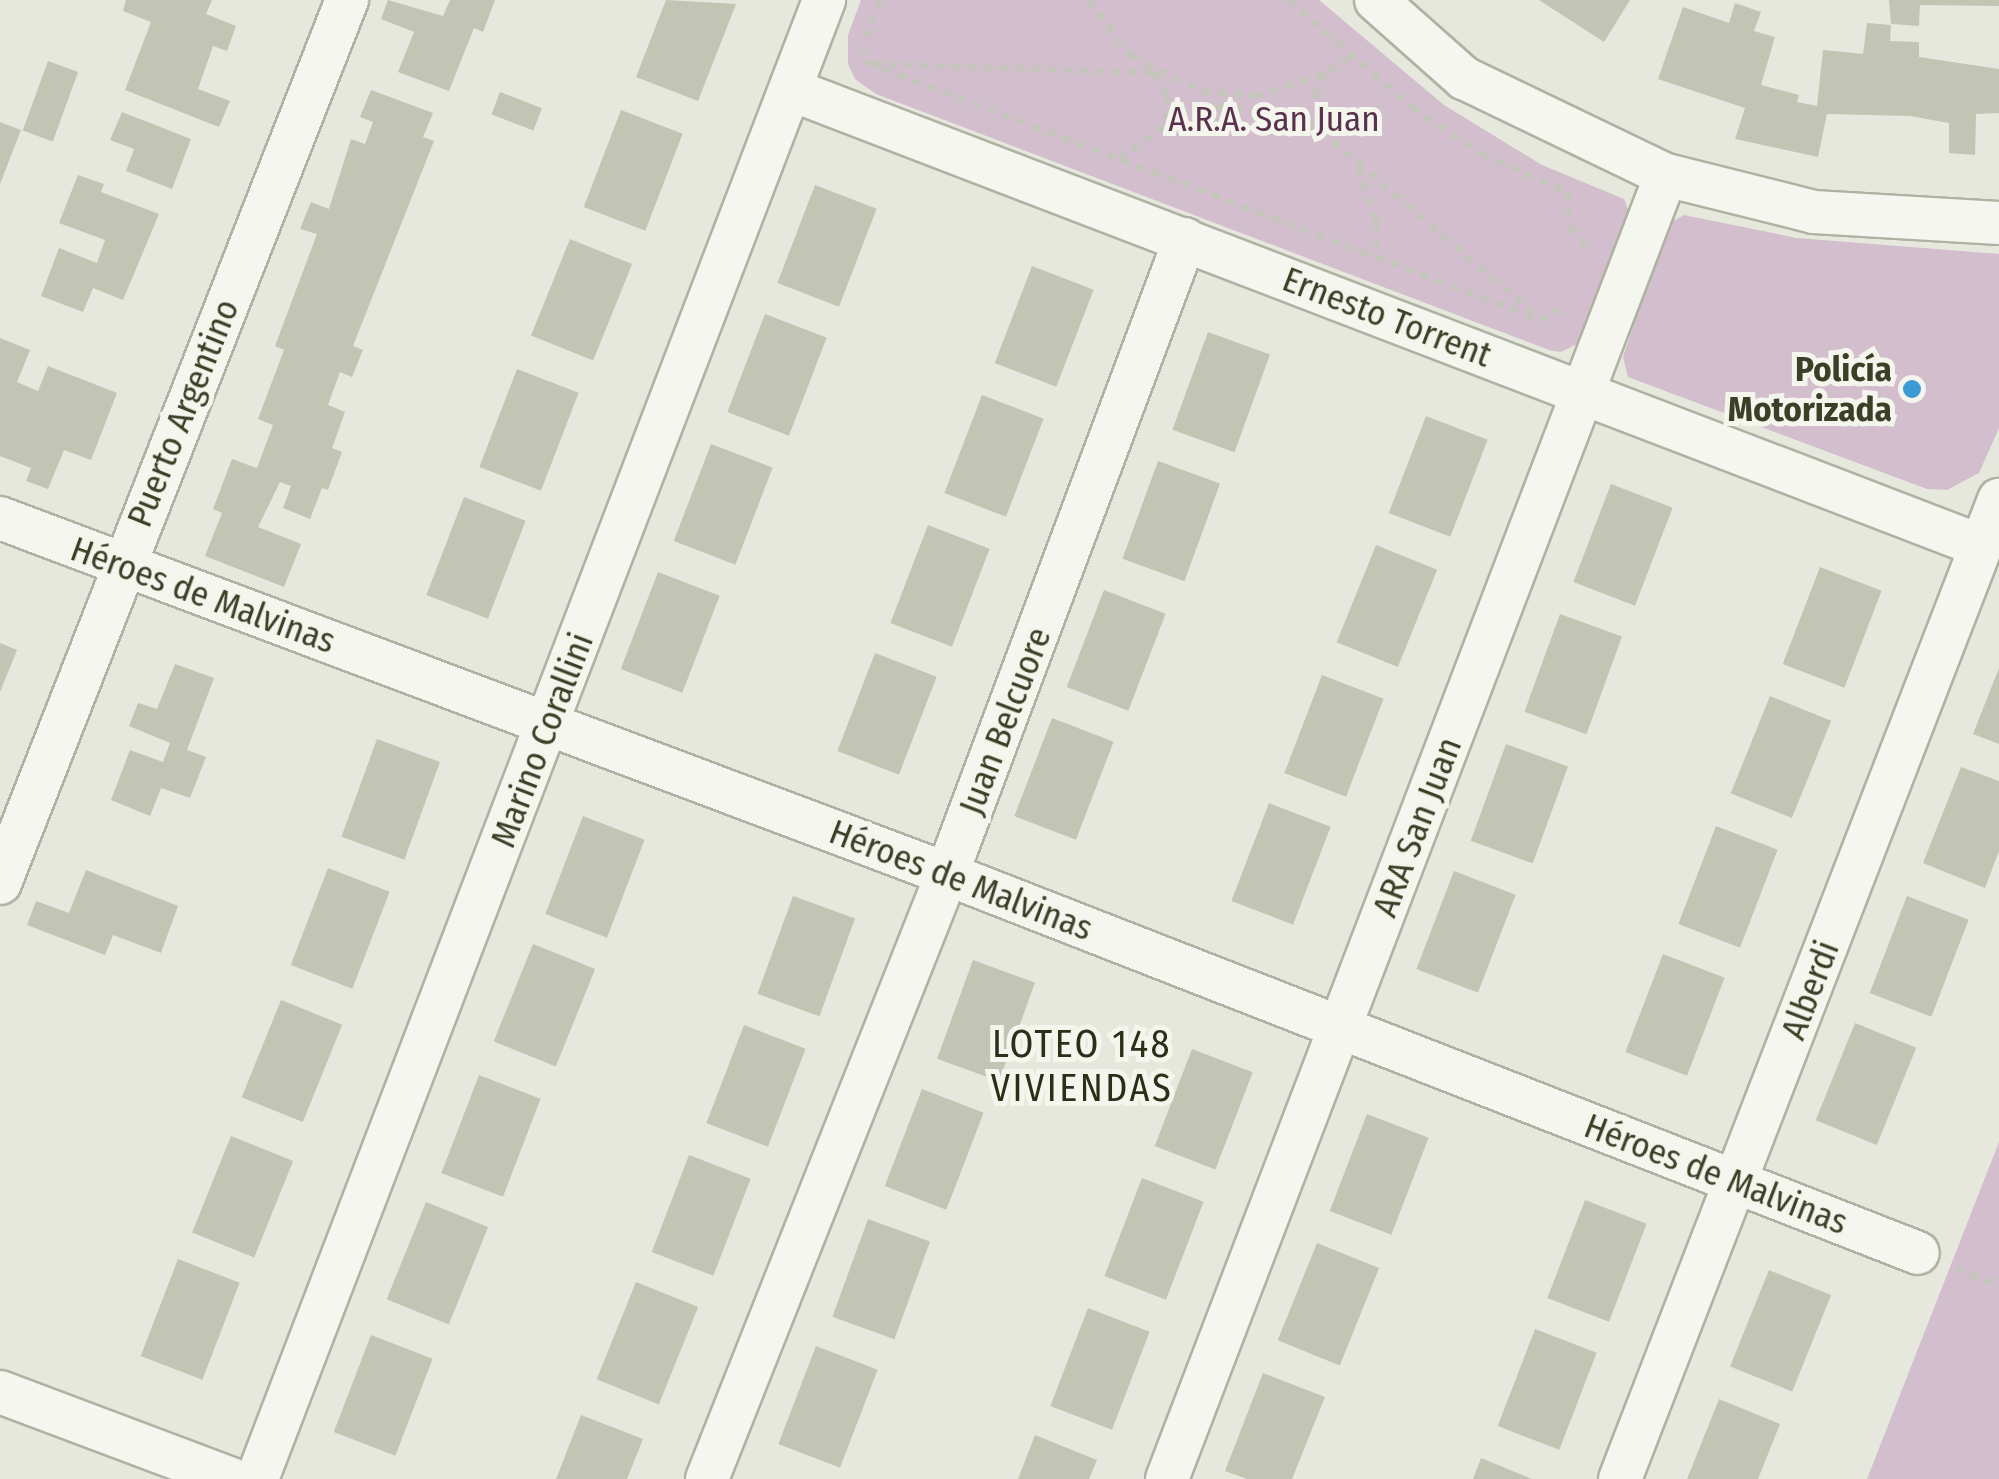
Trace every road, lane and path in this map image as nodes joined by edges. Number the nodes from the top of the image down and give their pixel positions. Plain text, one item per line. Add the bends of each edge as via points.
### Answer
1 (347, 0) edge
2 (824, 0) edge
3 (880, 0) edge
4 (1088, 0) edge
5 (1288, 0) edge
6 (1376, 0) edge
7 (1349, 58) junction
8 (868, 64) junction
9 (1154, 73) junction
10 (1326, 73) junction
11 (792, 90) junction
12 (1165, 126) junction
13 (1321, 131) junction
14 (1118, 159) junction
15 (1357, 162) junction
16 (1666, 174) junction
17 (1999, 223) edge
18 (1185, 239) junction
19 (1378, 258) junction
20 (1581, 261) dead end
21 (1566, 296) dead end
22 (1540, 320) junction
23 (1583, 393) junction
24 (1999, 500) edge
25 (0, 518) edge
26 (1981, 546) junction
27 (122, 566) junction
28 (548, 723) junction
29 (947, 874) junction
30 (0, 883) edge
31 (1341, 1026) junction
32 (1736, 1181) junction
33 (1918, 1253) dead end
34 (0, 1392) edge
35 (232, 1479) edge
36 (257, 1479) edge
37 (706, 1479) edge
38 (1167, 1479) edge
39 (1620, 1479) edge

1 - 27 street, Puerto Argentino
2 - 11 street, Marino Corallini
3 - 8 path via 864,44
4 - 9 path via 1108,34
5 - 7 path
6 - 16 street via 1464,78
7 - 10 path
7 - 20 path via 1482,154 1568,194 1570,227 1589,243
8 - 9 path
8 - 14 path
9 - 10 path via 1238,97 1289,89
9 - 12 path via 1167,94
10 - 13 path via 1314,106
11 - 18 street, Ernesto Torrent
11 - 28 street, Marino Corallini
12 - 13 path via 1197,111 1239,106 1279,112
12 - 14 path
13 - 15 path
14 - 19 path
15 - 19 path via 1377,222
15 - 22 path
16 - 17 street via 1814,212
16 - 23 street, ARA San Juan
18 - 23 street, Ernesto Torrent
18 - 29 street, Juan Belcuore
19 - 22 path
21 - 22 path via 1554,318
23 - 26 street, Ernesto Torrent
23 - 31 street, ARA San Juan
24 - 26 street, Alberdi
25 - 27 street, Héroes de Malvinas
26 - 32 street, Alberdi
27 - 28 street, Héroes de Malvinas
27 - 30 street, Puerto Argentino
28 - 29 street, Héroes de Malvinas
28 - 36 street, Marino Corallini
29 - 31 street, Héroes de Malvinas
29 - 37 street, Juan Belcuore
31 - 32 street, Héroes de Malvinas
31 - 38 street, ARA San Juan
32 - 33 street, Héroes de Malvinas
32 - 39 street, Alberdi
34 - 35 street

